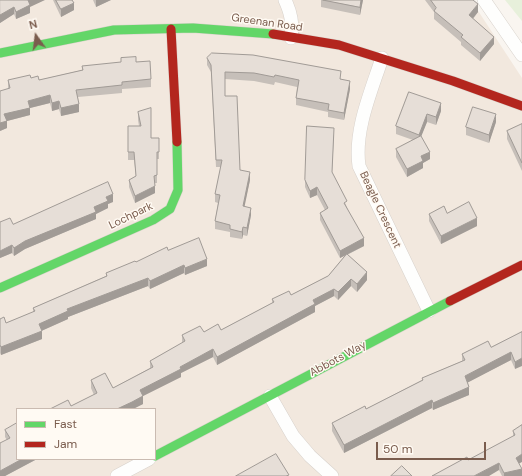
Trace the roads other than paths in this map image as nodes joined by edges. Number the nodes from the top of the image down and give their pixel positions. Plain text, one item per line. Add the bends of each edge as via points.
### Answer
1 (284, 0) edge
2 (484, 0) edge
3 (171, 29) junction
4 (291, 38) junction
5 (0, 53) edge
6 (522, 56) edge
7 (382, 58) junction
8 (522, 106) edge
9 (522, 265) edge
10 (0, 288) edge
11 (429, 310) junction
12 (270, 396) junction
13 (156, 455) edge
14 (147, 460) edge
15 (117, 476) edge
16 (332, 476) edge

1 - 4 street via 291,14
2 - 6 street
3 - 4 street, Greenan Road via 220,29
3 - 5 street, Greenan Road via 114,30
3 - 10 street, Lochpark via 179,171 178,190 170,209 153,220
4 - 7 street, Greenan Road via 339,45
7 - 8 street, Greenan Road
7 - 11 street, Beagle Crescent via 356,149 359,166
9 - 11 street, Abbots Way
11 - 12 street, Abbots Way
12 - 13 street, Abbots Way
12 - 16 street via 293,436
14 - 15 street

